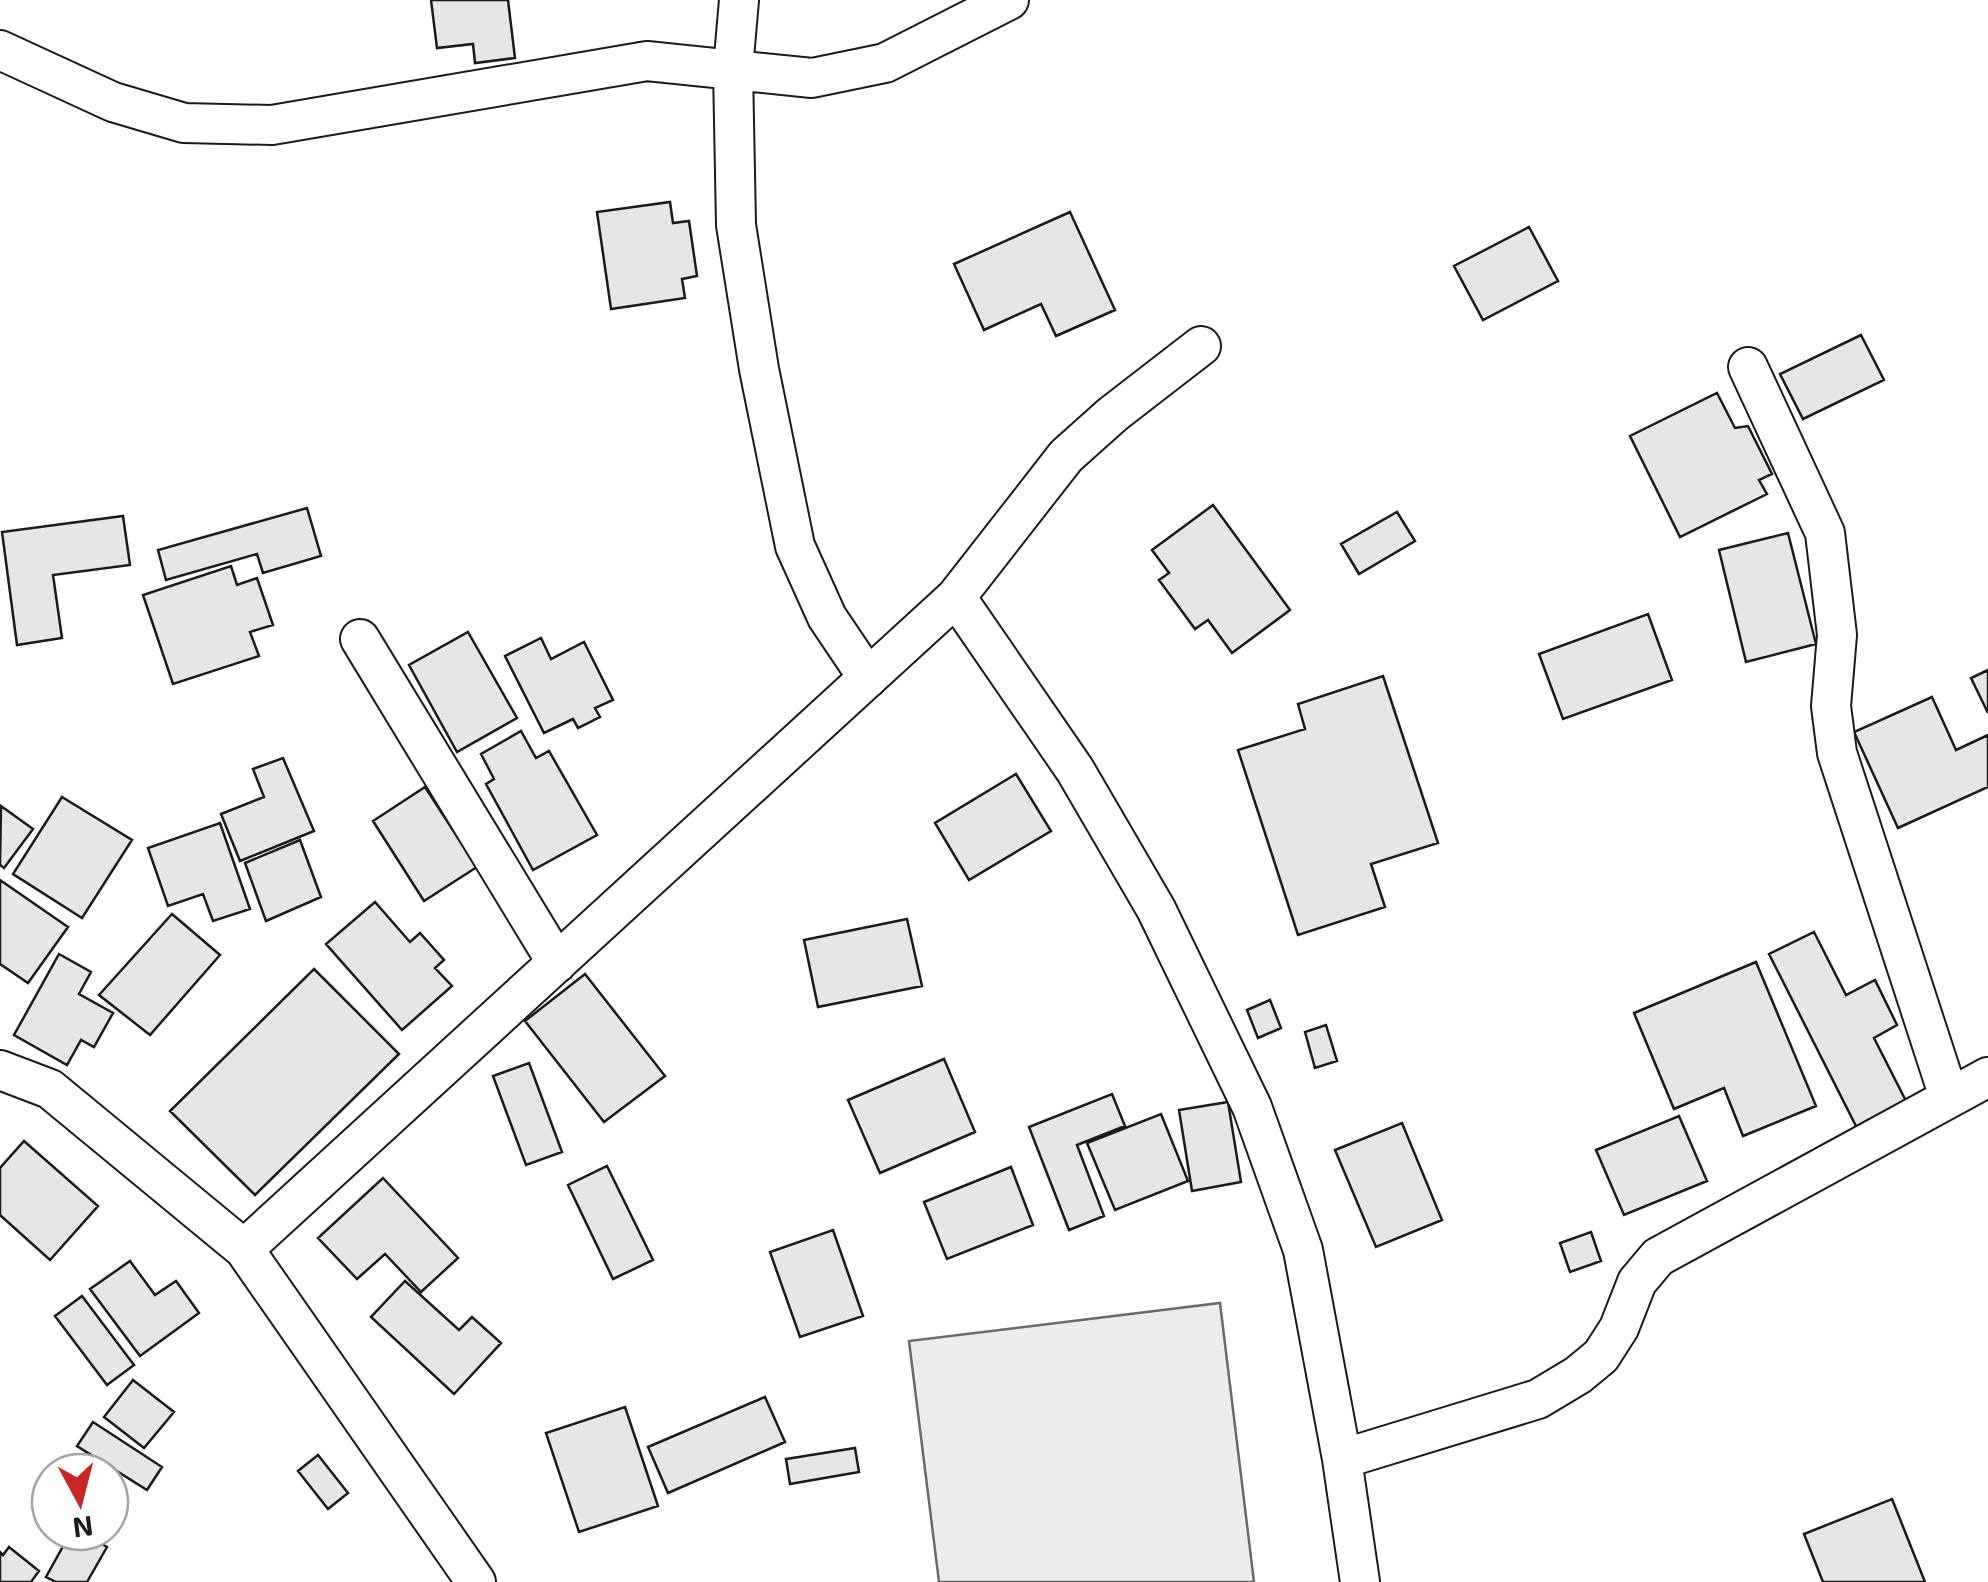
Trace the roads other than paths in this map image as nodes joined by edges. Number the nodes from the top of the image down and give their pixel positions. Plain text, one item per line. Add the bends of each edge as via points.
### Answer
1 (739, 0) edge
2 (1009, 0) edge
3 (0, 50) edge
4 (733, 69) junction
5 (1201, 346) dead end
6 (1748, 367) dead end
7 (956, 598) junction
8 (360, 639) dead end
9 (868, 678) junction
10 (557, 963) junction
11 (0, 1070) edge
12 (1988, 1077) edge
13 (1949, 1096) junction
14 (244, 1249) junction
15 (1342, 1459) junction
16 (476, 1582) edge
17 (1360, 1582) edge

1 - 4 street
2 - 4 street via 884,63 812,78
3 - 4 street via 113,102 202,124 272,125 647,61
4 - 9 street via 736,224 795,546 827,617
5 - 7 street via 1066,456
6 - 13 street via 1825,532 1837,635 1831,706 1837,753
7 - 9 street
7 - 15 street via 1076,770 1156,909 1252,1107 1303,1250
8 - 10 street
9 - 10 street
10 - 14 street
11 - 14 street via 50,1089
12 - 13 street
13 - 15 street via 1658,1257 1636,1282 1601,1356 1578,1376 1538,1398
14 - 16 street
15 - 17 street

